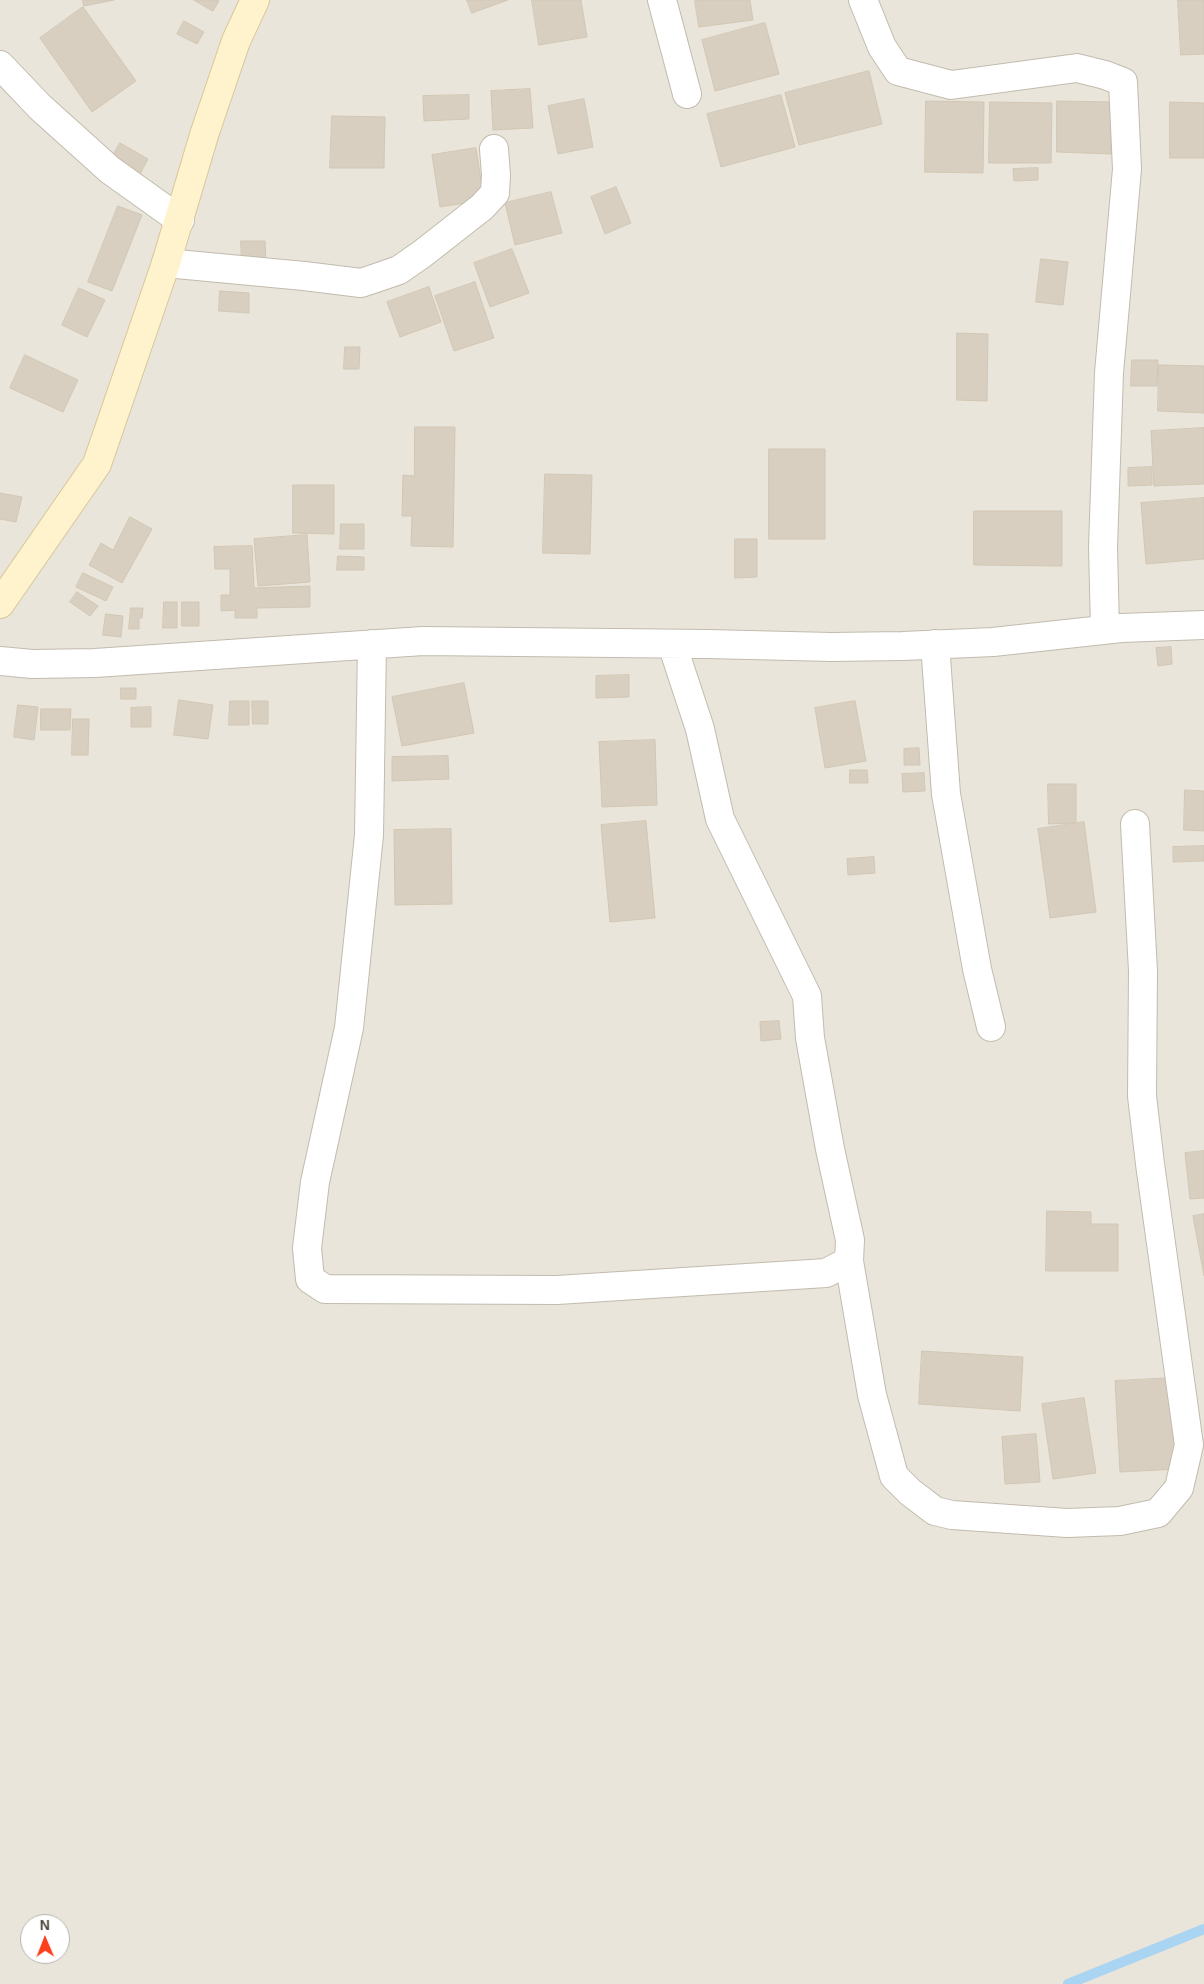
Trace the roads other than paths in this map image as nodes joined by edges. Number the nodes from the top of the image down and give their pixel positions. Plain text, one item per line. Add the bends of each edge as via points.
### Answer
1 (254, 0) edge
2 (662, 0) edge
3 (863, 0) edge
4 (0, 65) edge
5 (687, 94) dead end
6 (494, 149) dead end
7 (180, 220) junction
8 (166, 263) junction
9 (0, 604) edge
10 (1204, 625) edge
11 (1105, 629) junction
12 (372, 644) junction
13 (672, 644) junction
14 (935, 644) junction
15 (0, 661) edge
16 (1135, 824) dead end
17 (990, 1027) dead end
18 (849, 1261) junction

1 - 7 main road via 205,132
2 - 5 street
3 - 11 street via 882,48 898,71 950,84 1077,68 1123,82 1127,170 1109,382 1103,547
4 - 7 street via 40,107 110,170
6 - 8 street via 495,193 482,208 399,270 379,277 361,283
7 - 8 main road
8 - 9 main road via 97,464
10 - 11 street
11 - 14 street via 993,642
12 - 13 street via 423,641
12 - 15 street via 95,663
12 - 18 street via 369,836 349,1028 315,1182 307,1248 310,1279 325,1289 557,1290 826,1273
13 - 14 street via 831,647
13 - 18 street via 700,729 720,819 807,996 812,1048 850,1240
14 - 17 street via 946,794
16 - 18 street via 1143,971 1142,1096 1189,1445 1180,1488 1158,1513 1120,1521 1067,1523 935,1511 894,1476 872,1394

